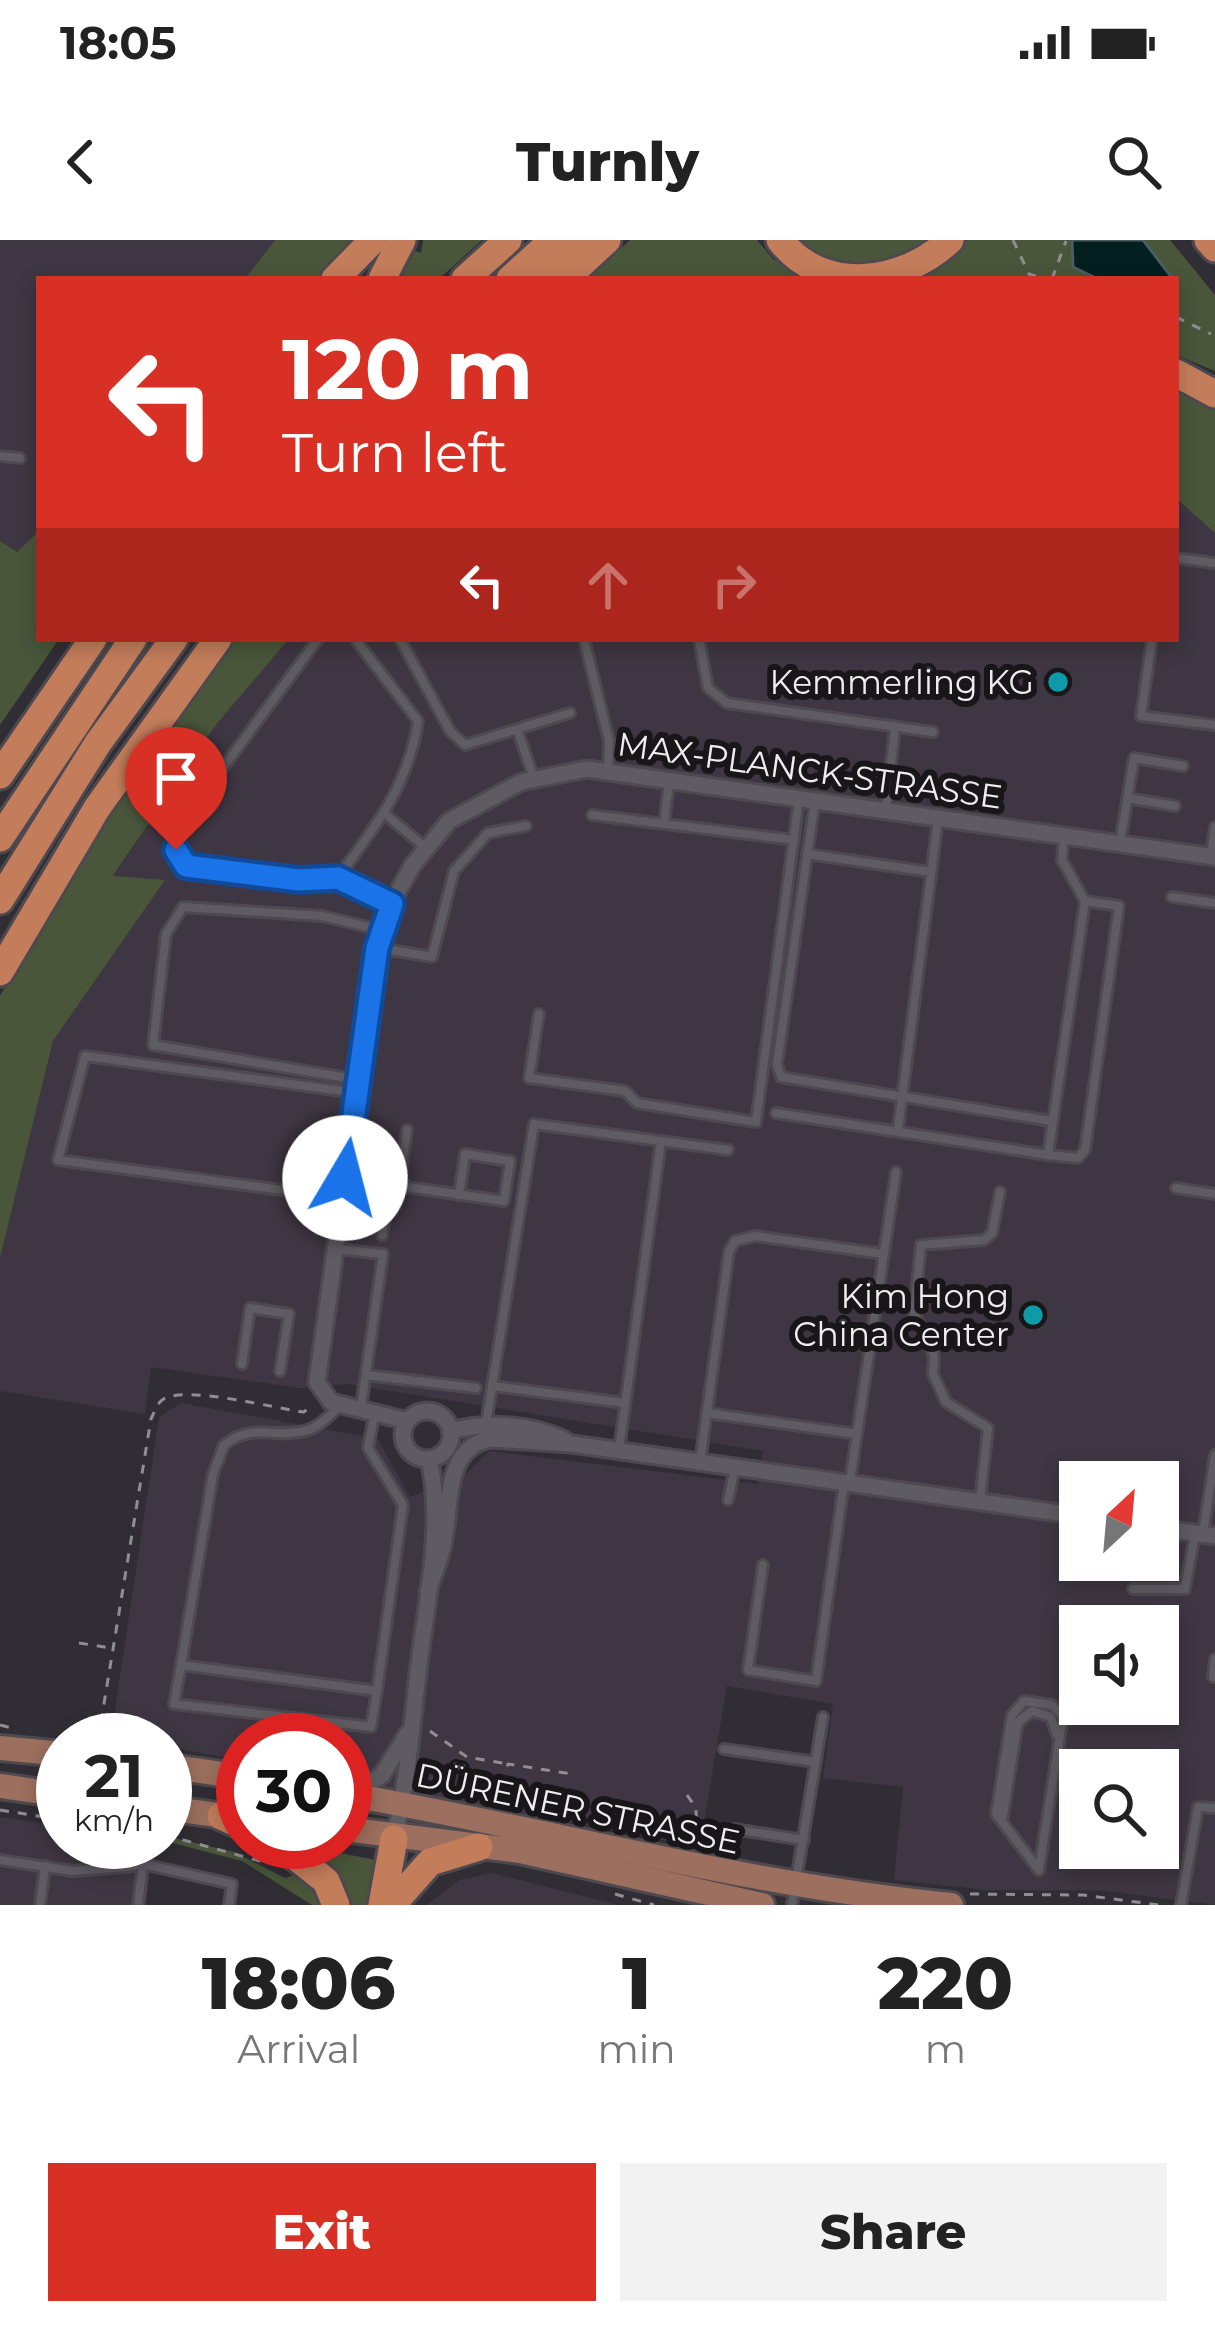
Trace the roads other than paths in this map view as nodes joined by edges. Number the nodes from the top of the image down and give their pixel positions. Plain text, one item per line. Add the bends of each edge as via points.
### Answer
1 (374, 240) edge
2 (508, 240) edge
3 (553, 240) edge
4 (579, 240) edge
5 (607, 240) edge
6 (780, 240) edge
7 (950, 240) edge
8 (1208, 240) edge
9 (1215, 248) edge
10 (338, 276) edge
11 (468, 276) edge
12 (513, 276) edge
13 (547, 276) edge
14 (568, 276) edge
15 (853, 276) edge
16 (881, 276) edge
17 (1179, 375) edge
18 (1215, 394) edge
19 (0, 456) edge
20 (20, 458) dead end
21 (1179, 559) edge
22 (1215, 563) edge
23 (131, 642) edge
24 (171, 642) edge
25 (216, 642) edge
26 (316, 642) edge
27 (357, 642) edge
28 (402, 642) edge
29 (585, 642) edge
30 (699, 642) edge
31 (1152, 642) edge
32 (89, 643) edge
33 (570, 713) dead end
34 (1215, 725) edge
35 (896, 727) junction
36 (517, 729) junction
37 (933, 732) dead end
38 (1183, 766) dead end
39 (608, 772) junction
40 (0, 776) edge
41 (534, 779) junction
42 (669, 781) junction
43 (1127, 798) junction
44 (807, 800) junction
45 (1175, 806) dead end
46 (886, 811) junction
47 (386, 814) junction
48 (592, 814) dead end
49 (938, 819) junction
50 (664, 824) junction
51 (526, 826) dead end
52 (1215, 827) edge
53 (1064, 836) junction
54 (0, 838) edge
55 (794, 840) junction
56 (1120, 844) junction
57 (427, 848) junction
58 (807, 854) junction
59 (1213, 857) edge
60 (931, 872) junction
61 (338, 878) junction
62 (1172, 897) dead end
63 (0, 900) edge
64 (1084, 901) junction
65 (1215, 903) edge
66 (392, 904) junction
67 (380, 939) junction
68 (0, 972) edge
69 (539, 1014) dead end
70 (358, 1086) junction
71 (902, 1097) junction
72 (776, 1113) dead end
73 (1051, 1121) junction
74 (898, 1129) junction
75 (407, 1130) dead end
76 (661, 1141) junction
77 (728, 1150) dead end
78 (1048, 1155) junction
79 (896, 1172) dead end
80 (345, 1178) junction
81 (395, 1185) junction
82 (1176, 1188) dead end
83 (1000, 1192) dead end
84 (1215, 1194) edge
85 (459, 1195) junction
86 (342, 1198) junction
87 (382, 1235) dead end
88 (335, 1249) junction
89 (884, 1254) junction
90 (242, 1364) dead end
91 (280, 1371) dead end
92 (366, 1375) junction
93 (492, 1386) junction
94 (476, 1388) dead end
95 (626, 1403) junction
96 (340, 1406) junction
97 (368, 1408) junction
98 (707, 1413) junction
99 (406, 1421) junction
100 (486, 1424) junction
101 (451, 1431) junction
102 (857, 1434) junction
103 (572, 1444) junction
104 (619, 1452) junction
105 (1215, 1455) edge
106 (429, 1459) junction
107 (700, 1462) junction
108 (736, 1467) junction
109 (847, 1482) junction
110 (728, 1499) dead end
111 (980, 1502) junction
112 (1059, 1513) edge
113 (1204, 1534) edge
114 (763, 1565) dead end
115 (1133, 1589) dead end
116 (428, 1591) junction
117 (1215, 1659) edge
118 (181, 1665) junction
119 (1213, 1677) edge
120 (377, 1691) junction
121 (824, 1717) dead end
122 (412, 1725) junction
123 (1060, 1742) joint
124 (0, 1748) edge
125 (724, 1749) dead end
126 (36, 1751) edge
127 (816, 1762) junction
128 (372, 1781) edge
129 (0, 1786) edge
130 (36, 1791) edge
131 (372, 1799) edge
132 (403, 1804) junction
133 (1215, 1808) edge
134 (734, 1829) dead end
135 (372, 1835) edge
136 (394, 1839) junction
137 (804, 1840) junction
138 (479, 1847) junction
139 (0, 1860) edge
140 (36, 1866) edge
141 (44, 1869) edge
142 (142, 1869) edge
143 (165, 1869) edge
144 (311, 1869) edge
145 (794, 1895) edge
146 (886, 1901) edge
147 (40, 1905) edge
148 (138, 1905) edge
149 (229, 1905) edge
150 (336, 1905) edge
151 (382, 1905) edge
152 (392, 1905) edge
153 (763, 1905) edge
154 (951, 1905) edge
155 (1180, 1905) edge

1 - 10 highway
2 - 11 highway
3 - 12 highway
4 - 13 highway
5 - 14 highway
6 - 15 highway via 815,268
7 - 16 highway via 904,271
8 - 9 highway
17 - 18 highway
19 - 20 lane
21 - 22 lane
23 - 54 highway
24 - 63 highway
25 - 68 highway via 97,808
26 - 61 lane via 178,829 176,850 186,866
27 - 47 lane via 418,721 413,760
28 - 36 lane via 465,745
29 - 39 lane via 609,741
30 - 35 lane via 708,688 727,703
31 - 34 lane via 1141,716
32 - 40 highway
33 - 36 lane
35 - 37 lane
35 - 46 lane
36 - 41 lane
38 - 43 lane via 1134,758
39 - 41 street, MAX-PLANCK-STRASSE
39 - 42 street, MAX-PLANCK-STRASSE
41 - 57 street, MAX-PLANCK-STRASSE via 481,800
42 - 44 street, MAX-PLANCK-STRASSE
42 - 50 lane
43 - 45 lane
43 - 56 lane
44 - 46 street, MAX-PLANCK-STRASSE
44 - 55 lane
44 - 58 lane
46 - 49 street, MAX-PLANCK-STRASSE
47 - 57 lane
47 - 61 lane
48 - 50 lane
49 - 53 street, MAX-PLANCK-STRASSE
49 - 60 lane
50 - 55 lane
51 - 67 lane via 488,833 454,871 432,957
52 - 59 lane
53 - 56 street, MAX-PLANCK-STRASSE
53 - 64 lane via 1061,860
55 - 69 lane via 756,1122 529,1078
56 - 59 street, MAX-PLANCK-STRASSE
57 - 66 street, MAX-PLANCK-STRASSE
58 - 60 lane
58 - 71 lane via 781,1077
60 - 71 lane
61 - 66 lane
62 - 65 lane
64 - 73 lane
64 - 78 lane via 1119,906 1088,1128 1078,1158
66 - 67 street, MAX-PLANCK-STRASSE
67 - 70 street, MAX-PLANCK-STRASSE
67 - 70 lane via 322,916 183,907 166,934 153,1045
70 - 80 street, MAX-PLANCK-STRASSE
70 - 86 lane via 85,1057 58,1160
71 - 73 lane
71 - 74 lane
72 - 74 lane
73 - 78 lane
74 - 78 lane
75 - 81 lane
76 - 77 lane
76 - 93 lane via 534,1124
76 - 95 lane
79 - 89 lane
80 - 81 lane
80 - 86 street, MAX-PLANCK-STRASSE
81 - 85 lane
81 - 87 lane
82 - 84 lane
83 - 111 lane via 984,1240 921,1245 913,1298 946,1402 988,1428
85 - 85 lane via 504,1201 510,1161 465,1154
86 - 88 street, MAX-PLANCK-STRASSE
88 - 92 lane via 383,1254
88 - 96 street, MAX-PLANCK-STRASSE via 316,1382
89 - 98 lane via 754,1236 735,1241
89 - 102 lane
90 - 91 lane via 250,1308 289,1314
92 - 94 lane
92 - 97 lane
93 - 95 lane
93 - 100 lane
95 - 104 lane
96 - 97 street
96 - 118 lane via 315,1428 255,1428 224,1445
97 - 99 street
97 - 120 lane via 368,1448 403,1505
98 - 102 lane
98 - 107 lane
99 - 101 street via 431,1411
99 - 106 street via 406,1448
100 - 101 street
100 - 103 street via 548,1432
101 - 106 street via 446,1449
102 - 109 lane
103 - 104 street
103 - 116 street via 490,1439 466,1450
104 - 107 street
105 - 113 lane
106 - 116 street via 435,1485
107 - 108 street
108 - 109 street
108 - 110 lane
109 - 111 street
109 - 114 lane via 816,1681 748,1670
111 - 112 street
113 - 115 lane via 1185,1589
116 - 122 street
117 - 119 lane
118 - 120 lane
118 - 120 lane via 174,1704 348,1729 371,1727
121 - 127 lane
122 - 128 street
122 - 132 street
123 - 123 lane via 1040,1870 996,1814 1018,1705 1058,1708
124 - 126 main road
125 - 127 lane
127 - 137 lane
129 - 130 main road
131 - 132 main road, DÜRENER STRASSE
132 - 136 street
132 - 145 main road, DÜRENER STRASSE
133 - 155 lane via 1198,1807
134 - 137 lane
135 - 136 main road, DÜRENER STRASSE
136 - 138 main road, DÜRENER STRASSE
136 - 151 highway
137 - 145 lane
138 - 152 highway via 430,1862
138 - 153 main road, DÜRENER STRASSE
139 - 140 lane
141 - 147 lane
142 - 148 lane
143 - 149 lane via 232,1884
144 - 150 highway
145 - 146 main road, DÜRENER STRASSE
146 - 154 main road, DÜRENER STRASSE

